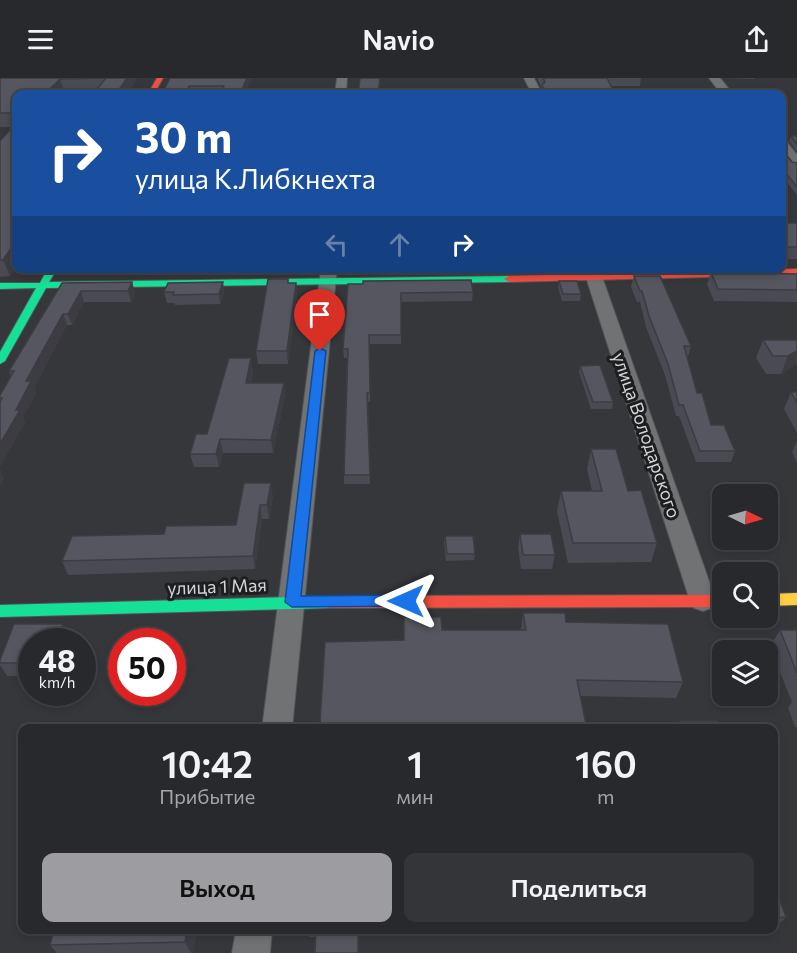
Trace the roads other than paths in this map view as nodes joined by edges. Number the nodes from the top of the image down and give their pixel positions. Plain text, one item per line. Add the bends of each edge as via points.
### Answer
1 (714, 78) edge
2 (724, 90) edge
3 (786, 151) edge
4 (797, 163) edge
5 (50, 273) edge
6 (592, 273) edge
7 (328, 276) edge
8 (43, 285) junction
9 (0, 286) edge
10 (0, 361) edge
11 (712, 598) edge
12 (797, 599) edge
13 (778, 600) edge
14 (712, 601) edge
15 (292, 602) junction
16 (0, 611) edge
17 (278, 724) edge
18 (253, 934) edge
19 (251, 953) edge

1 - 2 street
3 - 4 street
5 - 8 street
6 - 7 street
6 - 11 street, улица Володарского
7 - 8 street
7 - 15 street
8 - 9 street
8 - 10 street
12 - 13 street
14 - 15 street, улица 1 Мая
15 - 16 street, улица 1 Мая
15 - 17 street
18 - 19 street

